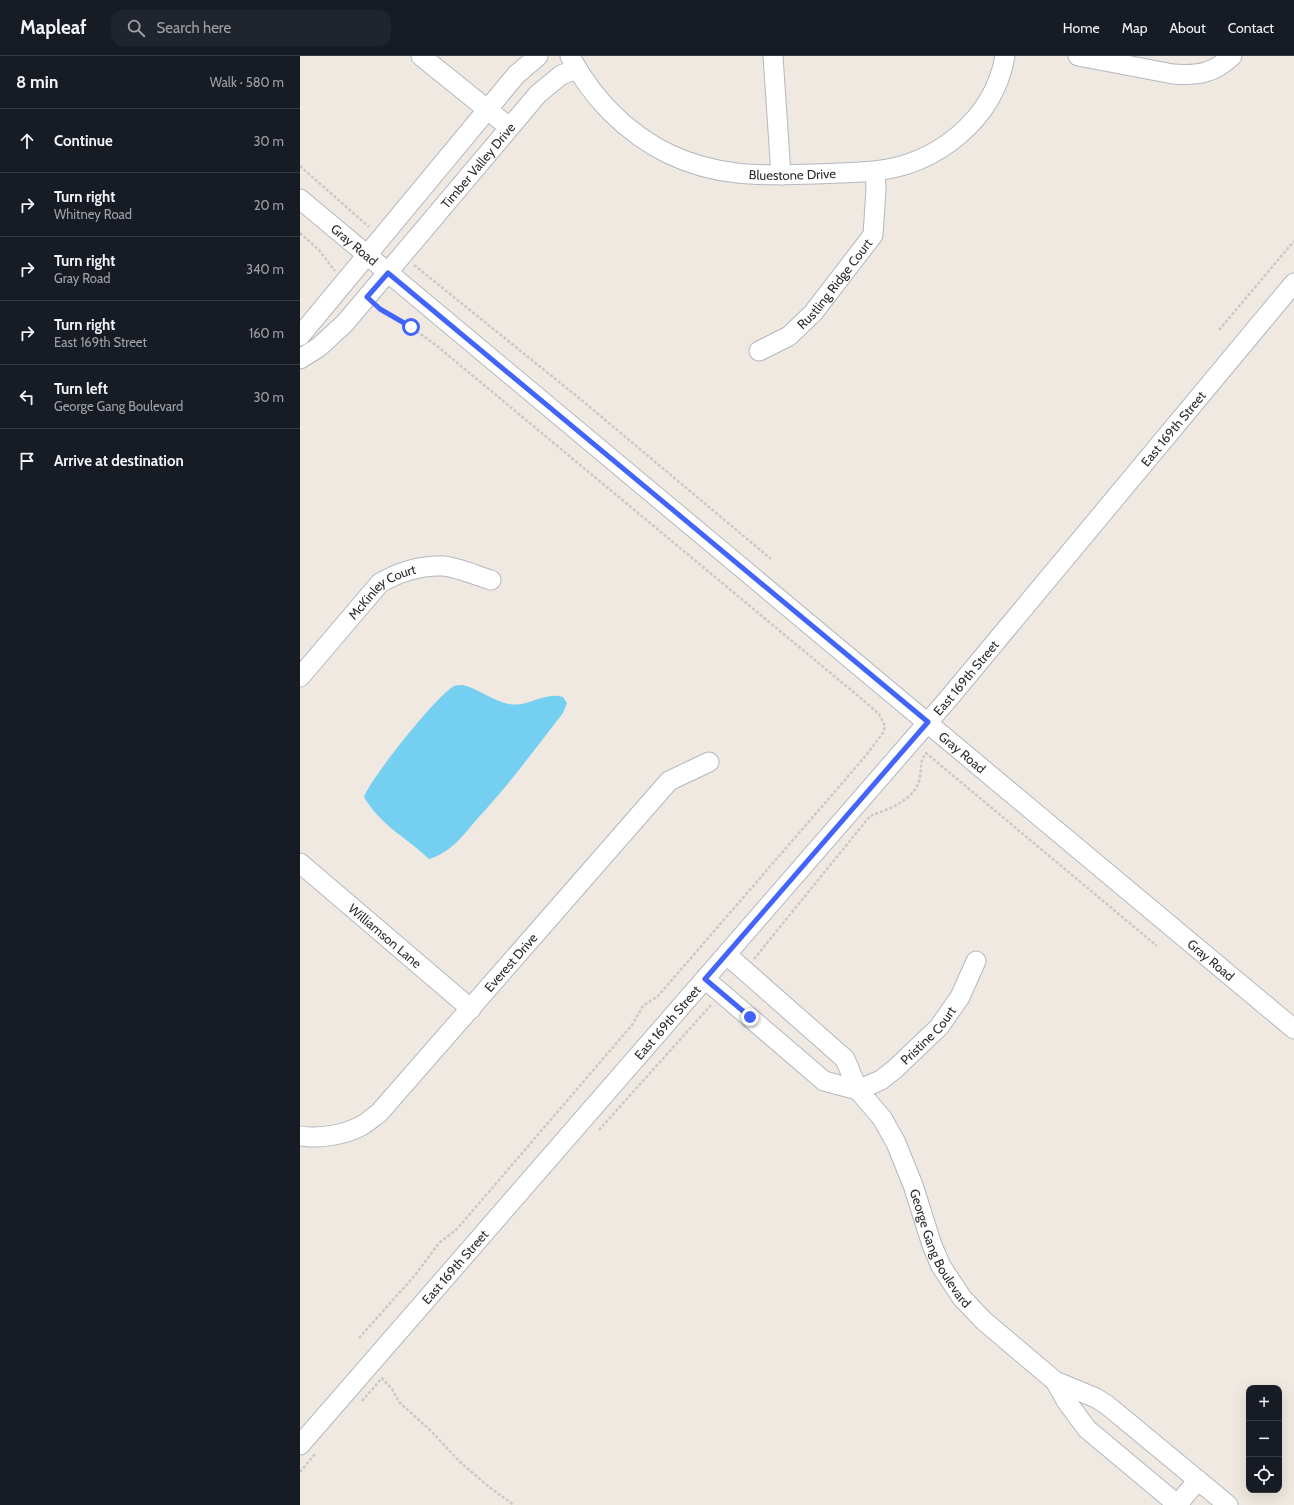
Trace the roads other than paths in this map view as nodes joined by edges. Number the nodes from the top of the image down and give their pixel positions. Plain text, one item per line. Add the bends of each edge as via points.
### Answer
1 (421, 56) edge
2 (538, 56) edge
3 (773, 56) edge
4 (1005, 56) edge
5 (1078, 56) edge
6 (1232, 56) edge
7 (574, 62) edge
8 (487, 109) junction
9 (509, 127) junction
10 (875, 171) junction
11 (781, 176) junction
12 (300, 199) edge
13 (368, 255) junction
14 (388, 273) junction
15 (1294, 283) edge
16 (300, 336) edge
17 (759, 351) dead end
18 (300, 359) edge
19 (491, 580) dead end
20 (300, 677) edge
21 (928, 722) junction
22 (710, 762) dead end
23 (300, 863) edge
24 (727, 954) junction
25 (976, 961) dead end
26 (705, 979) junction
27 (471, 1009) junction
28 (801, 1022) junction
29 (1294, 1029) edge
30 (782, 1044) junction
31 (858, 1090) junction
32 (300, 1136) edge
33 (1055, 1381) junction
34 (300, 1445) edge
35 (1198, 1480) junction
36 (1177, 1505) edge
37 (1228, 1505) edge

1 - 8 street
2 - 8 street via 516,75
3 - 11 street
4 - 10 street, Bluestone Drive via 999,78 987,103 978,116 956,137 916,162
5 - 6 street via 1187,75 1209,72
7 - 9 street, Timber Valley Drive via 550,82
7 - 11 street, Bluestone Drive via 591,90 614,116 642,138 669,154 699,166 735,174
8 - 9 street
8 - 13 street
9 - 14 street, Timber Valley Drive
10 - 11 street, Bluestone Drive
10 - 17 street, Rustling Ridge Court via 873,235 812,312 789,336
12 - 13 street, Gray Road
13 - 14 street, Gray Road
13 - 16 street
14 - 18 street, Timber Valley Drive via 345,323
14 - 21 street, Gray Road
15 - 21 street, East 169th Street
19 - 20 street, McKinley Court via 444,566 423,567 394,575 380,583
21 - 24 street, East 169th Street
21 - 29 street, Gray Road
22 - 27 street, Everest Drive via 669,781
23 - 27 street, Williamson Lane
24 - 26 street, East 169th Street
24 - 28 street, George Gang Boulevard
25 - 31 street, Pristine Court via 960,997 939,1027 896,1070
26 - 30 street
26 - 34 street, East 169th Street
27 - 32 street, Everest Drive via 379,1113 361,1126 342,1132 313,1138
28 - 30 street
28 - 31 street, George Gang Boulevard via 845,1059
30 - 31 street via 824,1081
31 - 33 street, George Gang Boulevard via 882,1118 896,1143 913,1185 932,1245 953,1286 980,1317
33 - 35 street, George Gang Boulevard via 1107,1405
33 - 36 street, George Gang Boulevard via 1087,1429
35 - 36 street
35 - 37 street, George Gang Boulevard

